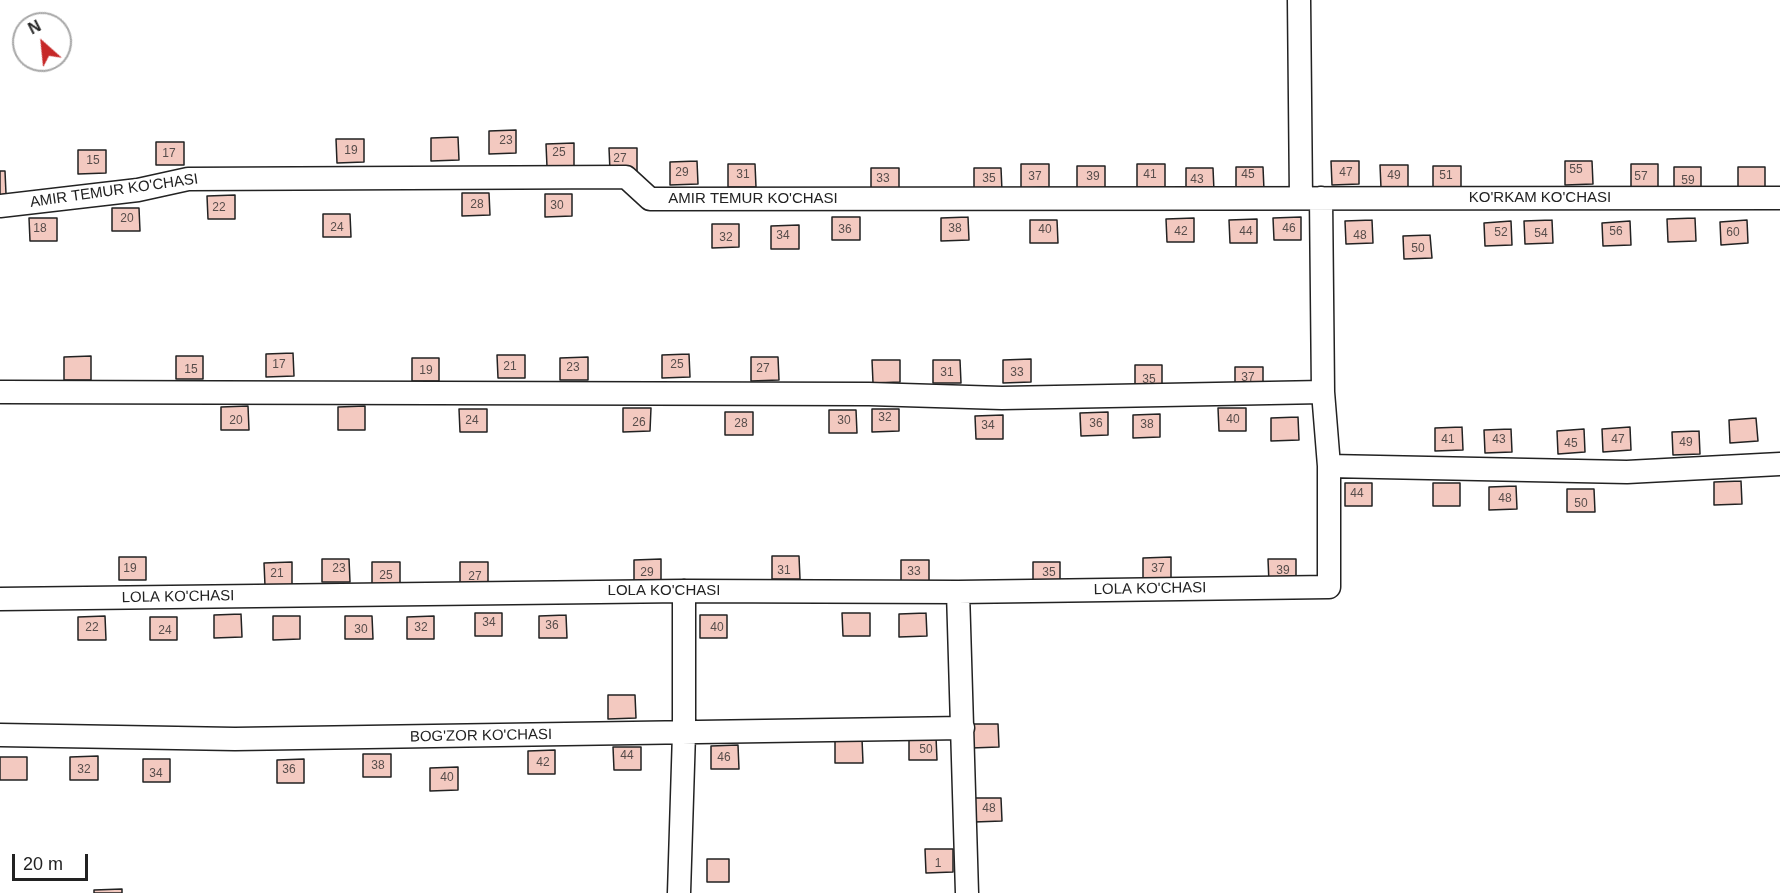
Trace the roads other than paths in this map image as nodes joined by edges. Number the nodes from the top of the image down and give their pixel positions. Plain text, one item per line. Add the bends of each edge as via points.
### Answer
1 (1299, 0) edge
2 (1311, 198) junction
3 (1780, 198) edge
4 (0, 206) edge
5 (0, 392) edge
6 (1323, 392) junction
7 (1780, 464) edge
8 (1329, 466) junction
9 (684, 591) junction
10 (958, 592) junction
11 (0, 599) edge
12 (963, 728) junction
13 (684, 733) junction
14 (0, 735) edge
15 (679, 893) edge
16 (967, 893) edge

1 - 2 street
2 - 3 street, KO'RKAM KO'CHASI
2 - 4 street, AMIR TEMUR KO'CHASI via 650,199 626,177 188,179 138,190
2 - 6 street
5 - 6 street via 869,394 1002,398
6 - 8 street
7 - 8 street via 1627,472
8 - 10 street, LOLA KO'CHASI via 1329,586
9 - 10 street, LOLA KO'CHASI
9 - 11 street, LOLA KO'CHASI
9 - 13 street
10 - 12 street
12 - 13 street, BOG'ZOR KO'CHASI
12 - 16 street
13 - 14 street, BOG'ZOR KO'CHASI via 235,739
13 - 15 street

